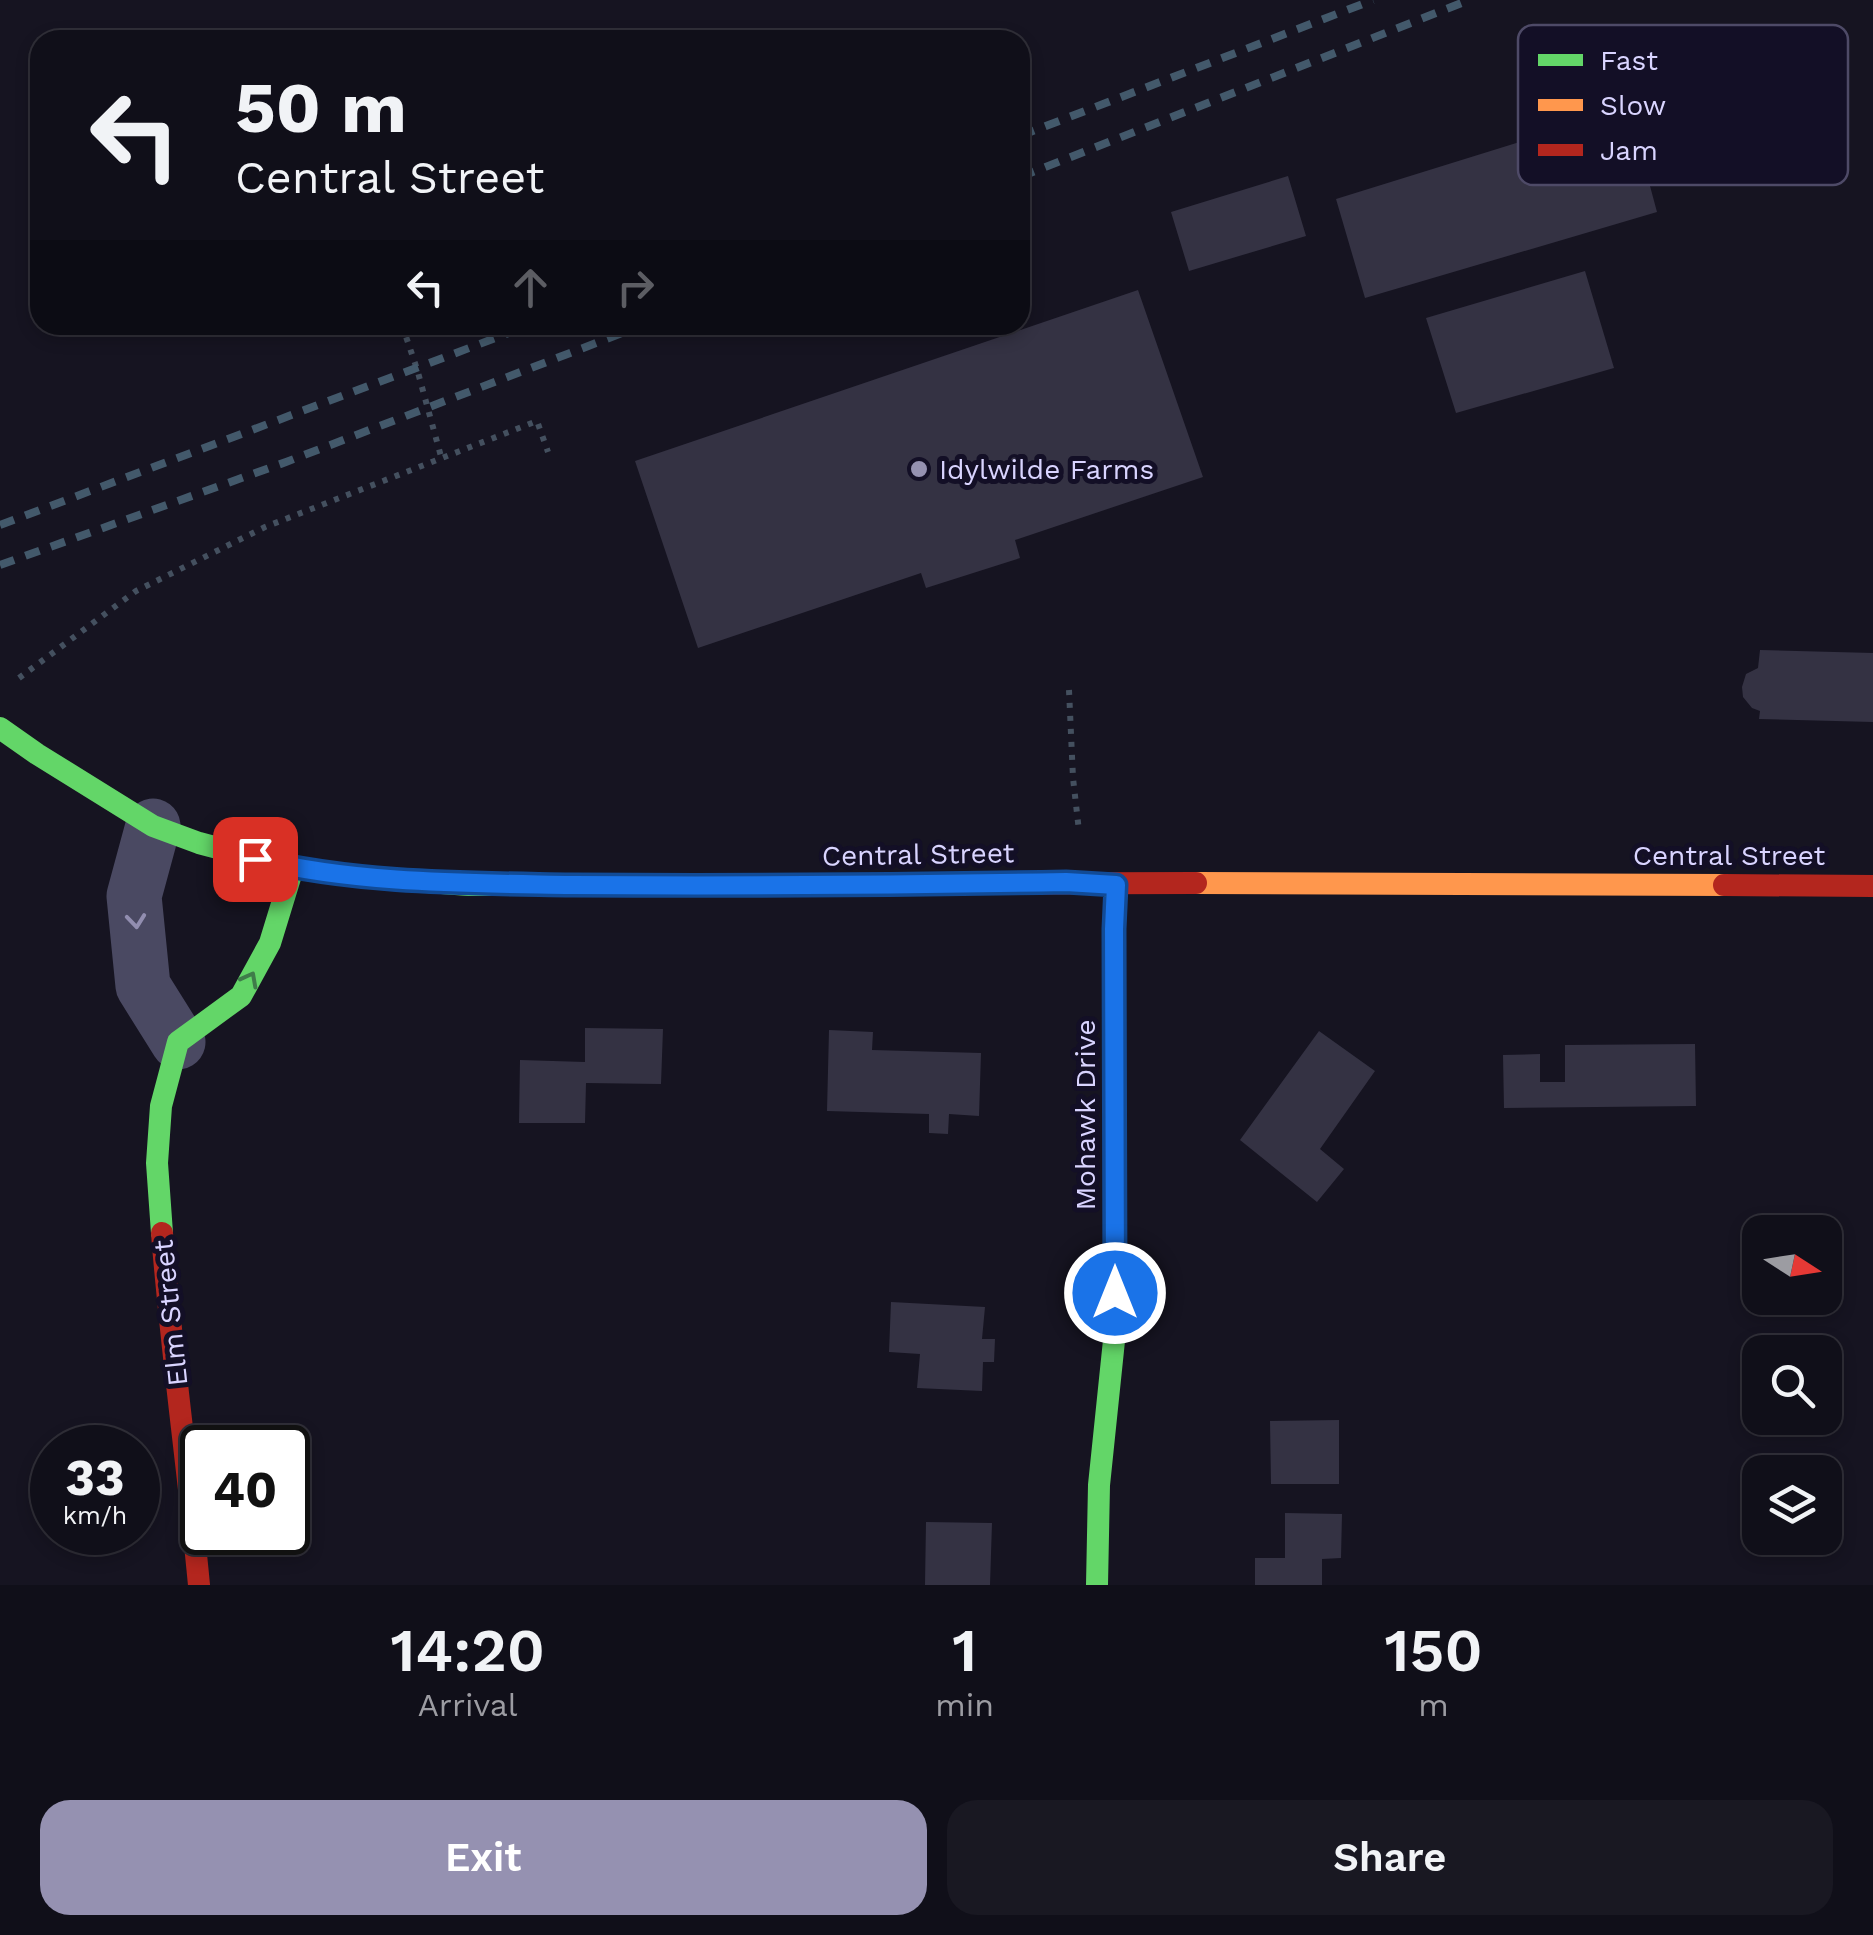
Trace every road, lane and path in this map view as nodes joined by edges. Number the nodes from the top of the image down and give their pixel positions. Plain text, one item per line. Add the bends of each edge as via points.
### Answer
1 (405, 335) edge
2 (548, 452) dead end
3 (442, 460) junction
4 (16, 680) dead end
5 (1069, 690) dead end
6 (0, 728) edge
7 (153, 826) junction
8 (1080, 847) dead end
9 (293, 868) junction
10 (1116, 885) junction
11 (1873, 886) edge
12 (178, 1042) junction
13 (199, 1585) edge
14 (1098, 1585) edge

1 - 3 path
2 - 3 path via 537,422
3 - 4 path via 265,527 136,592
5 - 8 path
6 - 7 street, Central Street
7 - 9 street, Central Street
7 -> 12 street via 134,896 143,986
9 - 10 street, Central Street via 469,885
12 -> 9 street via 241,996 270,943
10 - 11 street, Central Street
10 - 14 street, Mohawk Drive via 1115,1331 1099,1485
12 - 13 street, Elm Street via 161,1106 156,1163

